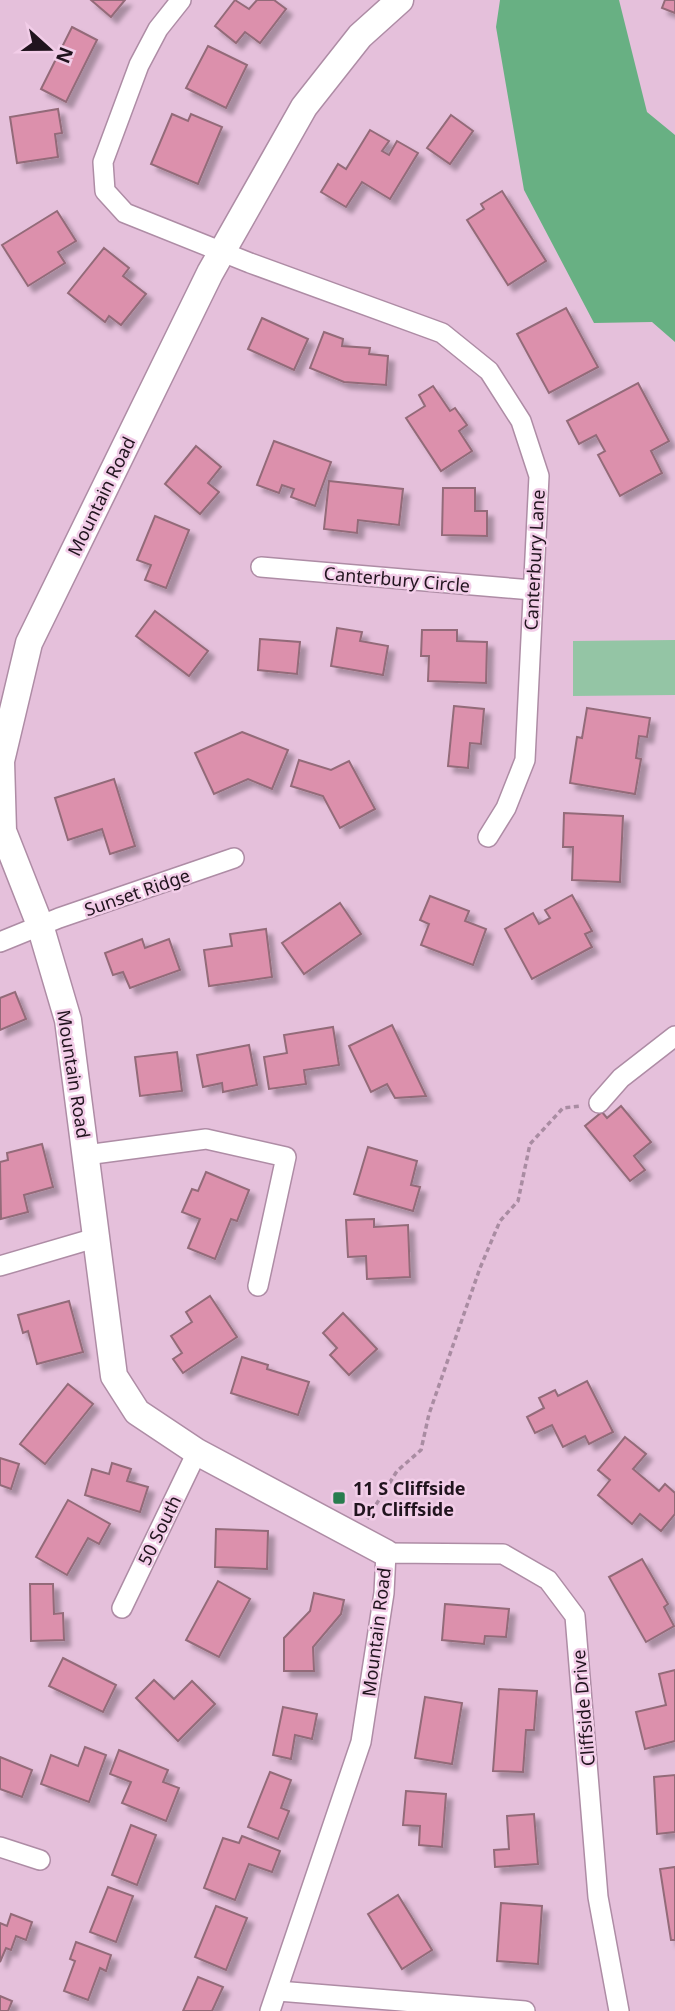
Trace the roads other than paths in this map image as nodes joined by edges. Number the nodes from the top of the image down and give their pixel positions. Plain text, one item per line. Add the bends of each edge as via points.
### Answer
1 (181, 0) edge
2 (400, 0) edge
3 (222, 252) junction
4 (261, 567) dead end
5 (533, 590) junction
6 (0, 761) edge
7 (488, 837) dead end
8 (234, 859) dead end
9 (40, 925) junction
10 (0, 942) edge
11 (675, 1036) edge
12 (599, 1103) road end
13 (86, 1155) junction
14 (95, 1238) junction
15 (0, 1266) edge
16 (258, 1286) dead end
17 (197, 1452) junction
18 (386, 1553) junction
19 (122, 1608) dead end
20 (0, 1847) edge
21 (40, 1860) dead end
22 (278, 1991) junction
23 (270, 2011) edge
24 (525, 2011) edge
25 (619, 2011) edge

1 - 3 street, Canterbury Lane via 158,29 139,65 103,162 105,191 125,213
2 - 3 street, Mountain Road via 360,36 303,107
3 - 5 street, Canterbury Lane via 442,333 489,371 521,421 539,476
3 - 6 street, Mountain Road via 29,643
4 - 5 street, Canterbury Circle
5 - 7 street, Canterbury Lane via 525,760 506,808
6 - 9 street, Mountain Road via 3,831
8 - 9 street, Sunset Ridge
9 - 10 street, Sunset Ridge
9 - 13 street, Mountain Road via 68,1020
11 - 12 street via 621,1078
13 - 14 street, Mountain Road
13 - 16 street via 206,1139 286,1157
14 - 15 street
14 - 17 street, Mountain Road via 114,1376 136,1412
17 - 18 street, Mountain Road
17 - 19 street, 50 South
18 - 22 street, Mountain Road via 361,1742
18 - 25 street, Cliffside Drive via 503,1554 548,1580 575,1616 598,1897
20 - 21 street
22 - 23 street, Mountain Road
22 - 24 street

